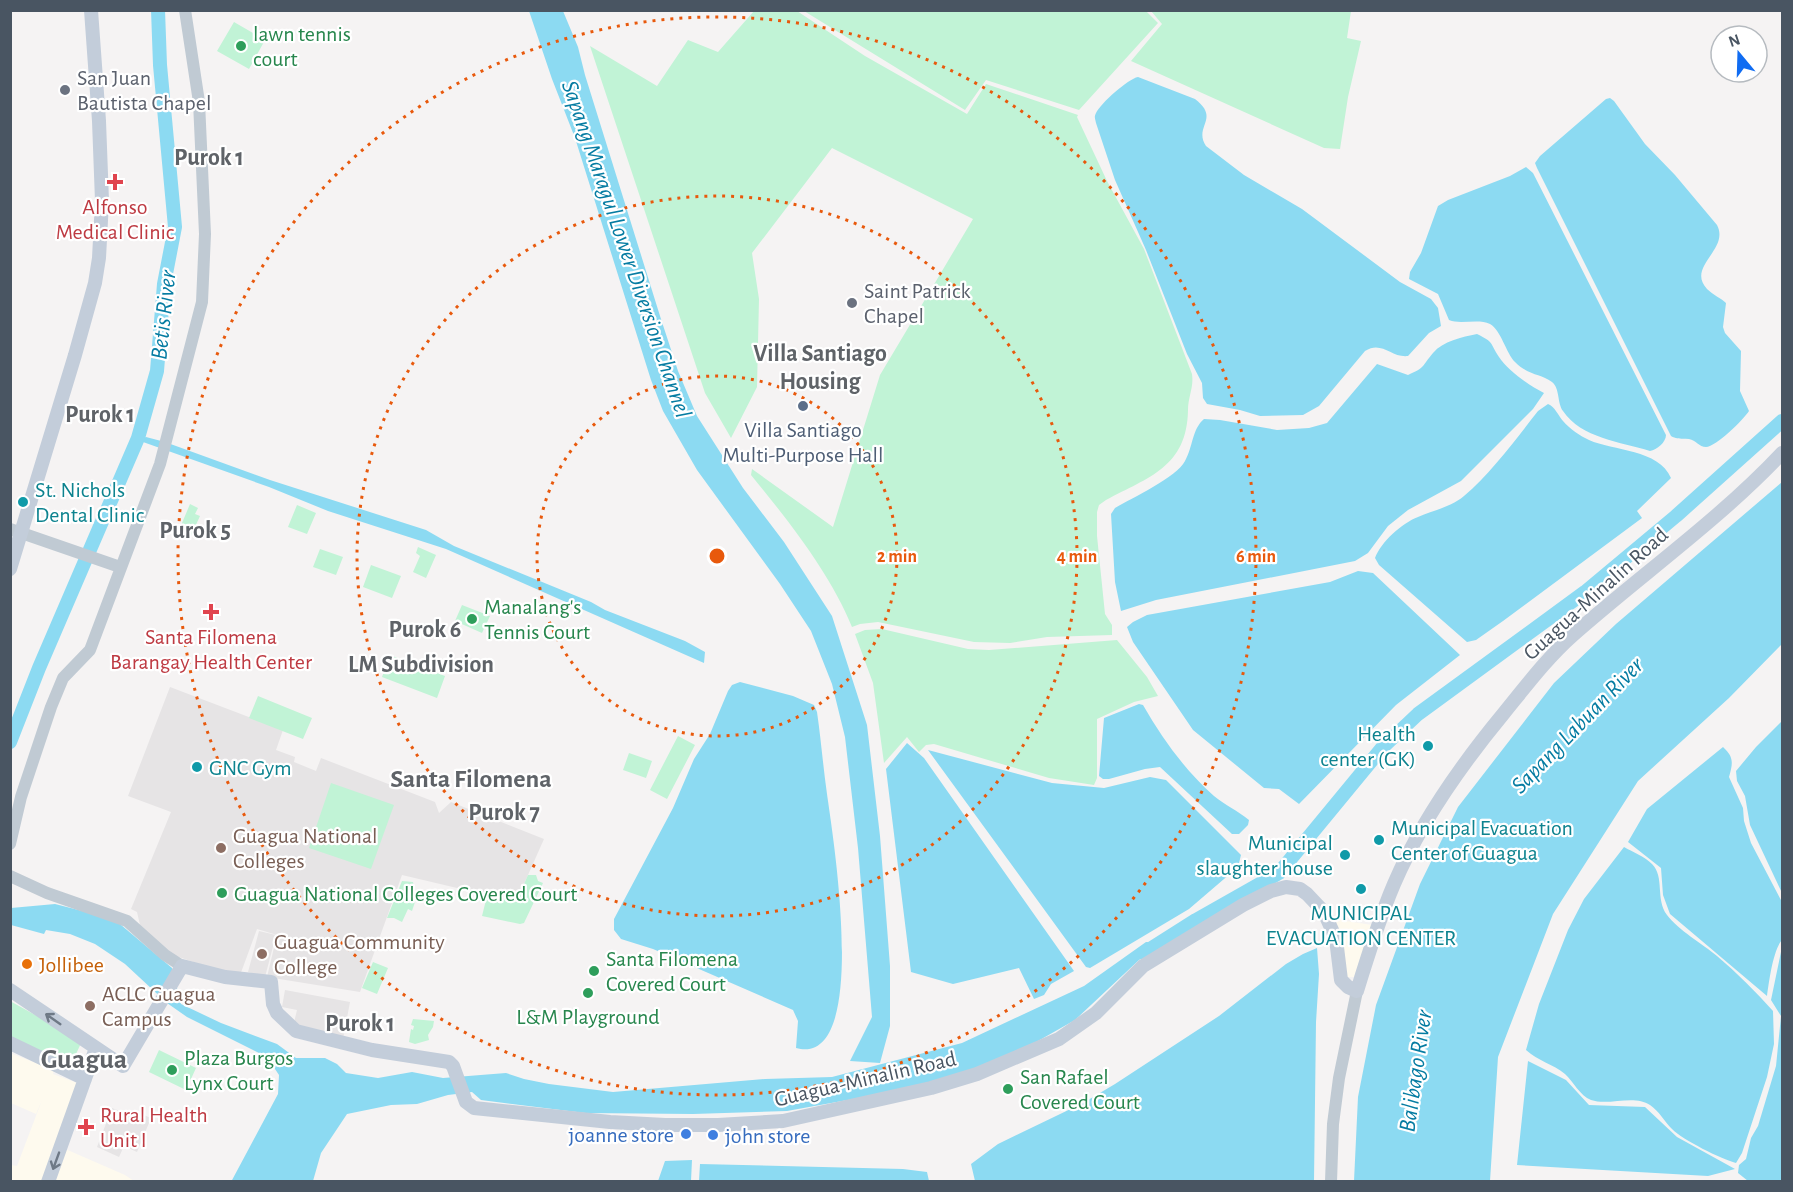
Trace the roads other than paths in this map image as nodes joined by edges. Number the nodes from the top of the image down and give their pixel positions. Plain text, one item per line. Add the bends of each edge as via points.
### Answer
1 (91, 10) edge
2 (184, 10) edge
3 (1782, 453) edge
4 (16, 532) edge
5 (120, 567) junction
6 (10, 569) edge
7 (10, 844) edge
8 (10, 876) edge
9 (179, 970) junction
10 (10, 990) edge
11 (1357, 991) junction
12 (10, 1043) edge
13 (96, 1048) junction
14 (85, 1079) junction
15 (48, 1182) edge
16 (1331, 1182) edge

1 - 4 main road via 102,201 99,258 75,355
2 - 5 street via 199,102 205,234 202,302 165,445
3 - 11 main road, Guagua-Minalin Road via 1731,502 1572,636 1477,745 1434,808 1395,882
4 - 5 street
4 - 6 main road
5 - 7 street via 90,650 63,678 51,707
8 - 9 street via 58,898 128,921
9 - 11 main road, Guagua-Minalin Road via 271,982 277,1013 296,1032 372,1050 446,1061 453,1066 469,1106 665,1125 783,1121 915,1093 977,1074 1059,1039 1096,1013 1143,966 1243,905 1286,887 1300,889 1324,912 1336,939 1341,980
9 - 13 main road via 123,1066
13 -> 10 main road
11 - 16 street via 1339,1078
12 - 14 main road
13 - 14 main road
14 -> 15 main road

